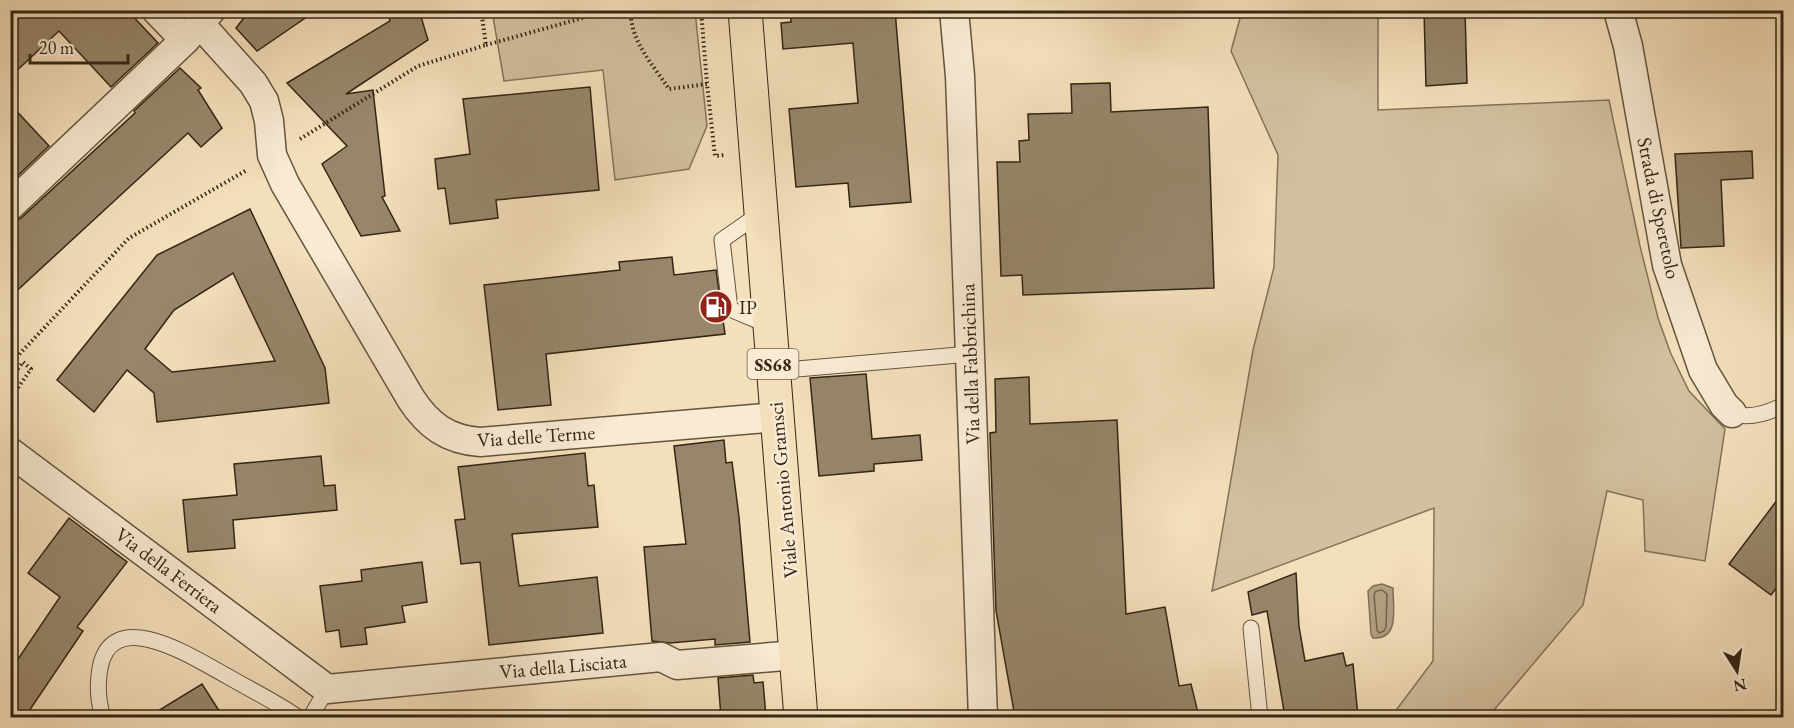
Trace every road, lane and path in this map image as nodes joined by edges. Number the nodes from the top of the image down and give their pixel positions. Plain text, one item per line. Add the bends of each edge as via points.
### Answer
1 (156, 10) edge
2 (596, 10) edge
3 (631, 10) edge
4 (701, 10) edge
5 (745, 10) edge
6 (954, 10) edge
7 (1618, 10) edge
8 (199, 25) edge
9 (486, 45) dead end
10 (707, 84) junction
11 (756, 152) junction
12 (10, 206) edge
13 (969, 354) junction
14 (774, 371) junction
15 (10, 380) edge
16 (10, 399) edge
17 (1784, 405) edge
18 (1732, 413) joint
19 (777, 417) junction
20 (10, 452) edge
21 (1251, 627) dead end
22 (796, 655) junction
23 (327, 688) junction
24 (102, 717) edge
25 (298, 717) edge
26 (310, 717) edge
27 (801, 717) edge
28 (982, 717) edge
29 (1260, 717) edge

1 - 8 street, Via delle Terme
2 - 9 path via 592,15
3 - 10 path via 638,43 669,89
4 - 10 path
5 - 11 main road, Viale Antonio Gramsci / SS68
6 - 13 street, Via della Fabbrichina via 960,76
7 - 18 street, Strada di Speretolo via 1628,46 1667,265 1703,370
8 - 12 street
8 - 19 street, Via delle Terme via 259,92 267,111 272,155 288,191 411,399 442,432 480,442
10 - 11 path via 715,156
11 - 14 main road, Viale Antonio Gramsci / SS68
13 - 14 lane
13 - 28 street, Via della Fabbrichina
14 - 19 main road, Viale Antonio Gramsci / SS68
15 - 16 path via 23,362 31,369
17 - 18 lane, Strada di Speretolo via 1753,416
19 - 22 main road, Viale Antonio Gramsci / SS68
20 - 23 street, Via della Ferriera
21 - 29 lane
22 - 23 street, Via della Lisciata via 676,665 661,657
22 - 27 main road, Viale Antonio Gramsci / SS68
23 - 26 lane
24 - 25 lane via 98,685 105,653 116,642 136,638 155,640 183,652

